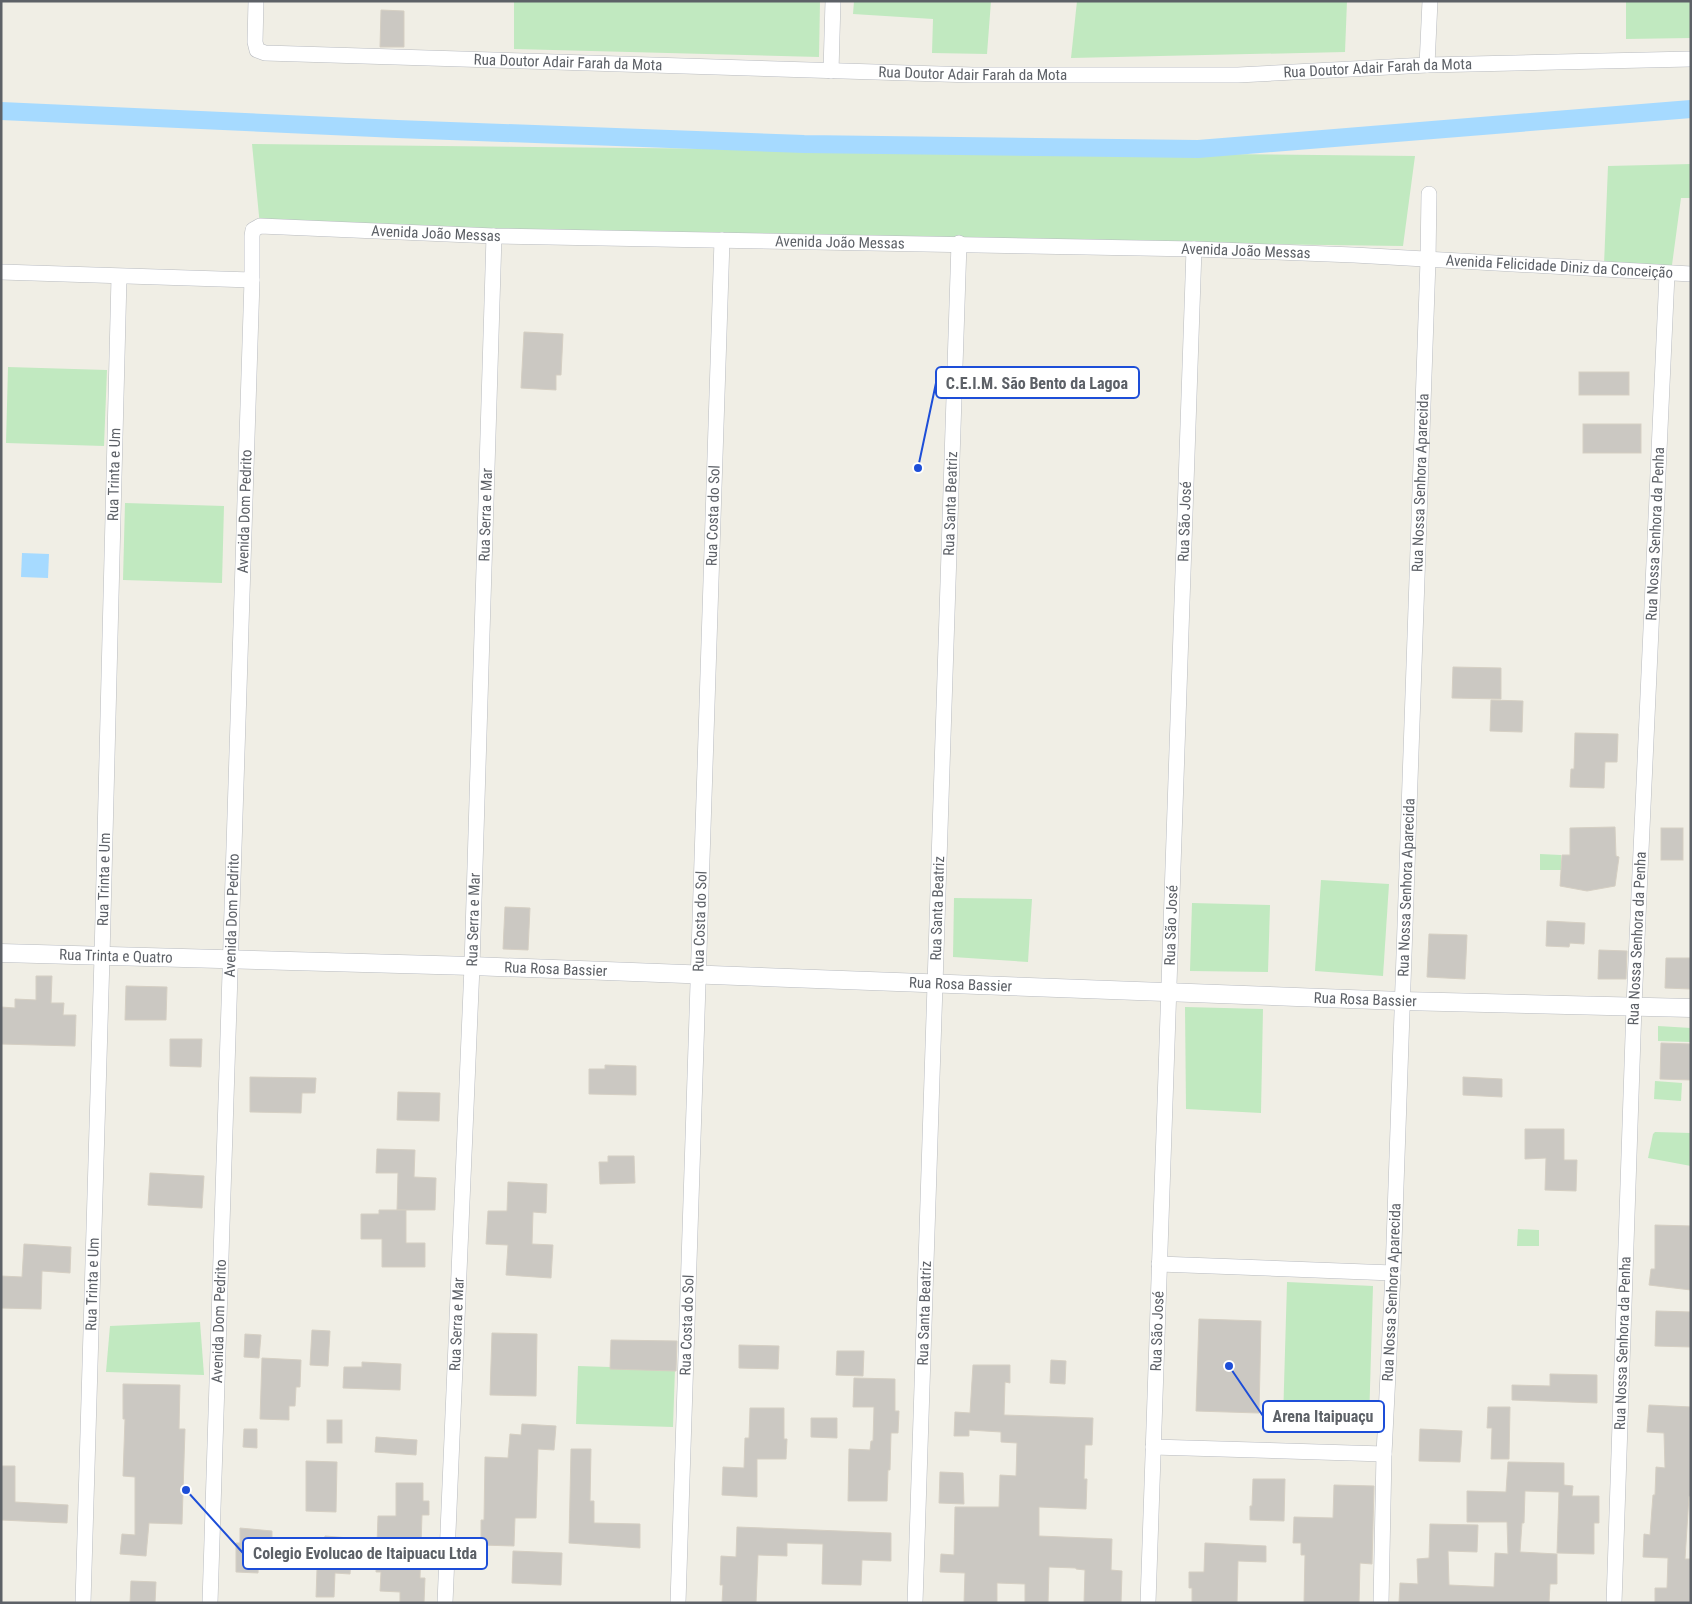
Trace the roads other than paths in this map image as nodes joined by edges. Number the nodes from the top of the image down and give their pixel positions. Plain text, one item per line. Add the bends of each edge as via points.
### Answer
1 (256, 1) edge
2 (833, 1) edge
3 (1430, 1) edge
4 (1691, 59) edge
5 (1427, 66) junction
6 (831, 70) junction
7 (1429, 194) dead end
8 (253, 230) joint
9 (494, 236) junction
10 (722, 240) junction
11 (959, 244) junction
12 (1194, 249) junction
13 (1428, 260) junction
14 (1, 272) edge
15 (1667, 274) junction
16 (1691, 274) edge
17 (119, 277) junction
18 (252, 280) junction
19 (1, 953) edge
20 (102, 957) junction
21 (230, 959) junction
22 (472, 966) junction
23 (700, 974) junction
24 (936, 982) junction
25 (1169, 991) junction
26 (1402, 1001) junction
27 (1634, 1006) junction
28 (1691, 1008) edge
29 (1158, 1264) junction
30 (1393, 1272) junction
31 (1153, 1447) junction
32 (1384, 1454) junction
33 (82, 1603) edge
34 (210, 1603) edge
35 (445, 1603) edge
36 (678, 1603) edge
37 (915, 1603) edge
38 (1148, 1603) edge
39 (1381, 1603) edge
40 (1614, 1603) edge

1 - 6 street, Rua Doutor Adair Farah da Mota via 256,50 265,53
2 - 6 street
3 - 5 street
4 - 5 street, Rua Doutor Adair Farah da Mota
5 - 6 street, Rua Doutor Adair Farah da Mota via 1238,75 973,75
7 - 13 street, Rua Nossa Senhora Aparecida
8 - 9 street, Avenida João Messas via 260,226
8 - 18 street, Avenida Dom Pedrito
9 - 10 street, Avenida João Messas
9 - 22 street, Rua Serra e Mar
10 - 11 street, Avenida João Messas
10 - 23 street, Rua Costa do Sol
11 - 12 street, Avenida João Messas
11 - 24 street, Rua Santa Beatriz
12 - 13 street, Avenida João Messas
12 - 25 street, Rua São José
13 - 15 street, Avenida Felicidade Diniz da Conceição
13 - 26 street, Rua Nossa Senhora Aparecida
14 - 17 street
15 - 16 street, Avenida Felicidade Diniz da Conceição
15 - 27 street, Rua Nossa Senhora da Penha
17 - 18 street
17 - 20 street, Rua Trinta e Um
18 - 21 street, Avenida Dom Pedrito
19 - 20 street, Rua Trinta e Quatro
20 - 21 street, Rua Trinta e Quatro
20 - 33 street, Rua Trinta e Um
21 - 22 street, Rua Rosa Bassier
21 - 34 street, Avenida Dom Pedrito
22 - 23 street, Rua Rosa Bassier
22 - 35 street, Rua Serra e Mar
23 - 24 street, Rua Rosa Bassier
23 - 36 street, Rua Costa do Sol
24 - 25 street, Rua Rosa Bassier
24 - 37 street, Rua Santa Beatriz
25 - 26 street, Rua Rosa Bassier
25 - 29 street, Rua São José
26 - 27 street, Rua Rosa Bassier
26 - 30 street, Rua Nossa Senhora Aparecida
27 - 28 street, Rua Rosa Bassier
27 - 40 street, Rua Nossa Senhora da Penha
29 - 30 street
29 - 31 street, Rua São José
30 - 32 street, Rua Nossa Senhora Aparecida
31 - 32 street
31 - 38 street, Rua São José
32 - 39 street, Rua Nossa Senhora Aparecida

